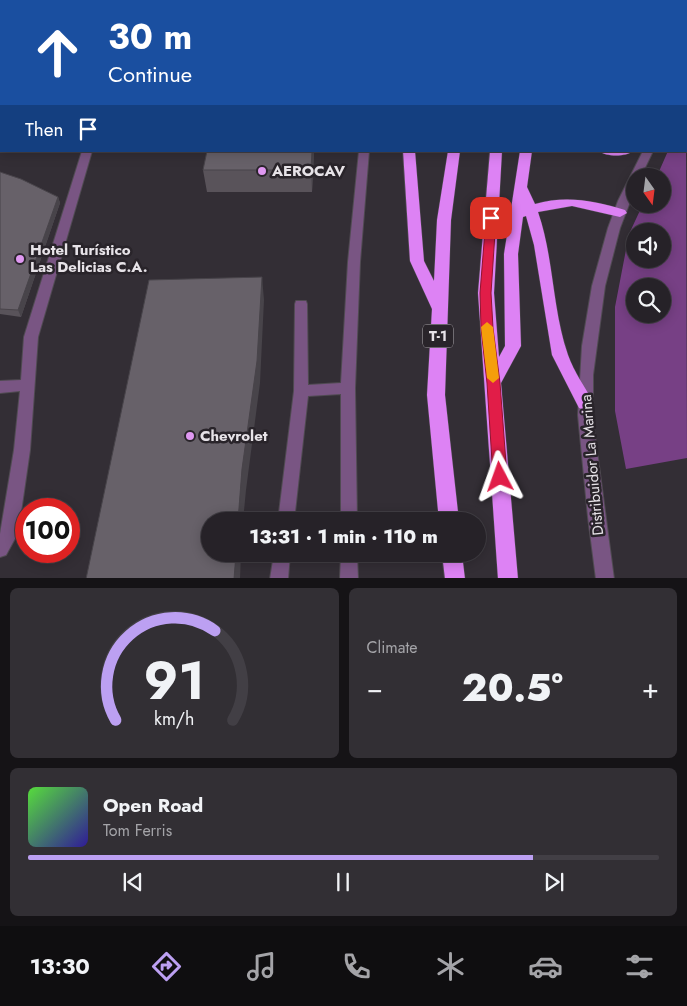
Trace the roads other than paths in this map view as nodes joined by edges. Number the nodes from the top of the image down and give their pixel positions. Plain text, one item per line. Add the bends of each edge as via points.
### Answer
1 (87, 152) edge
2 (364, 152) edge
3 (408, 152) edge
4 (454, 152) edge
5 (496, 152) edge
6 (526, 152) edge
7 (648, 152) edge
8 (640, 168) edge
9 (521, 187) junction
10 (626, 199) edge
11 (533, 208) junction
12 (620, 213) junction
13 (515, 216) junction
14 (301, 304) dead end
15 (440, 308) junction
16 (494, 383) junction
17 (27, 385) junction
18 (0, 387) edge
19 (348, 388) junction
20 (301, 390) junction
21 (585, 403) junction
22 (287, 512) edge
23 (349, 512) edge
24 (448, 512) edge
25 (0, 549) edge
26 (281, 562) edge
27 (349, 562) edge
28 (453, 562) edge
29 (279, 578) edge
30 (349, 578) edge
31 (455, 578) edge
32 (508, 578) edge
33 (606, 578) edge

1 - 17 street via 31,337
2 - 19 street
3 - 15 highway via 417,261
4 - 15 highway, T-1 via 444,220
5 - 16 highway via 486,293
6 - 9 highway
7 - 8 street, Distribuidor La Marina
9 - 11 highway
9 - 13 highway
10 - 12 street, Distribuidor La Marina
11 - 12 highway via 553,202 584,201
11 - 13 highway
11 - 21 highway via 558,350
12 - 21 street, Distribuidor La Marina via 599,287 590,337
13 - 16 highway via 511,254 513,346
14 - 20 street
15 - 24 highway, T-1 via 436,395
16 - 32 highway
17 - 18 street
17 - 25 street via 10,533
19 - 20 street
19 - 23 street
20 - 22 street
21 - 33 street, Distribuidor La Marina via 596,530
26 - 29 street
27 - 30 street
28 - 31 highway

